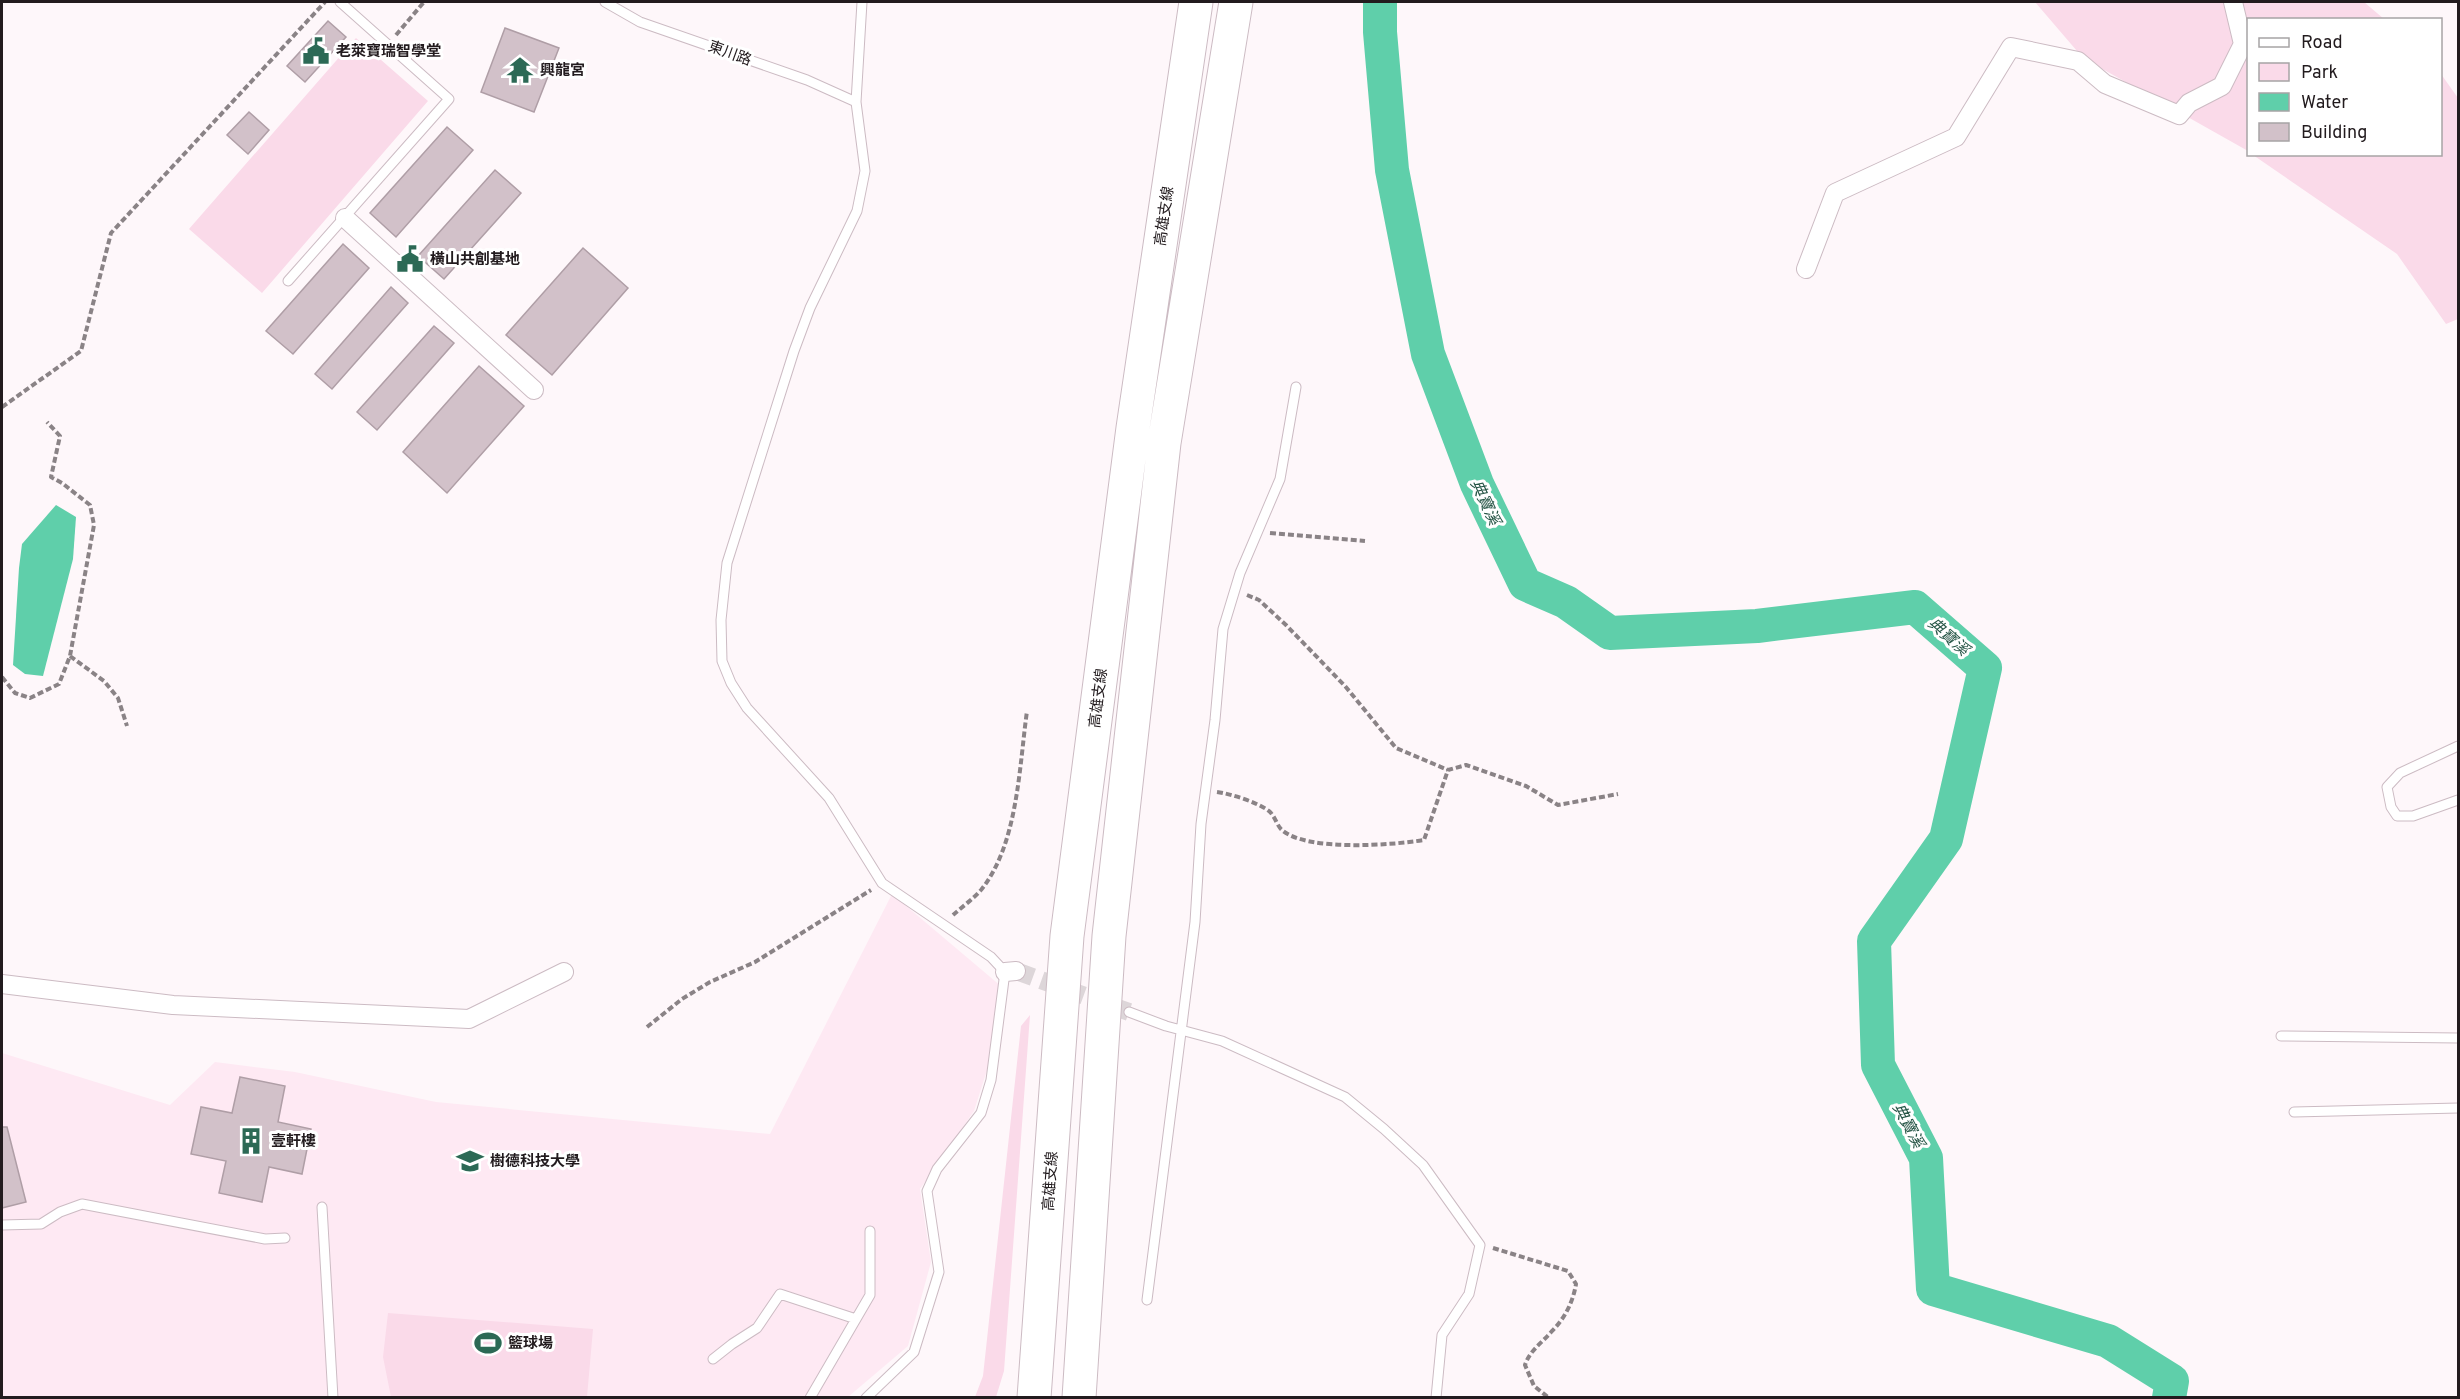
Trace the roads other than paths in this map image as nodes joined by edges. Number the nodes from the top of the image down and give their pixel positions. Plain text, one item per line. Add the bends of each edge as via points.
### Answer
1 (340, 2) edge
2 (605, 2) edge
3 (862, 2) edge
4 (1196, 2) edge
5 (1236, 2) edge
6 (2233, 2) edge
7 (856, 102) junction
8 (345, 218) junction
9 (1806, 269) dead end
10 (288, 281) dead end
11 (1296, 387) dead end
12 (534, 390) dead end
13 (2458, 746) edge
14 (2458, 800) edge
15 (564, 972) dead end
16 (2, 984) edge
17 (1129, 1012) tunnel mouth
18 (1180, 1030) junction
19 (2281, 1036) dead end
20 (2458, 1038) edge
21 (2458, 1108) edge
22 (2294, 1112) dead end
23 (322, 1207) dead end
24 (2, 1225) edge
25 (870, 1231) dead end
26 (285, 1238) dead end
27 (1147, 1300) dead end
28 (856, 1319) junction
29 (713, 1359) dead end
30 (333, 1398) edge
31 (810, 1398) edge
32 (866, 1398) edge
33 (1034, 1398) edge
34 (1079, 1398) edge
35 (1436, 1398) edge

1 - 8 lane via 449,99
2 - 7 lane, 東川路 via 640,22 807,80
3 - 7 lane
4 - 33 highway, 高雄支線 via 1132,428 1067,936
5 - 34 highway via 1164,443 1110,925
6 - 9 street via 2243,44 2222,86 2189,103 2179,115 2105,84 2078,62 2011,47 1956,137 1835,193
7 - 32 lane via 865,171 857,212 802,329 727,563 721,620 722,661 747,708 829,798 882,883 1011,971 981,1113 937,1170 927,1191 939,1272 914,1352
8 - 10 lane
8 - 12 street
11 - 18 lane via 1280,479 1223,629 1195,922
13 - 14 lane via 2400,773 2387,787 2397,816 2413,816
15 - 16 street via 469,1019 173,1005
17 - 18 lane
18 - 27 lane
18 - 35 lane via 1222,1041 1345,1097 1423,1165 1480,1245 1469,1294 1442,1335
19 - 20 lane
21 - 22 lane
23 - 30 lane
24 - 26 lane via 41,1224 82,1204 265,1239
25 - 28 lane via 870,1295
28 - 29 lane via 780,1294 757,1328
28 - 31 lane

